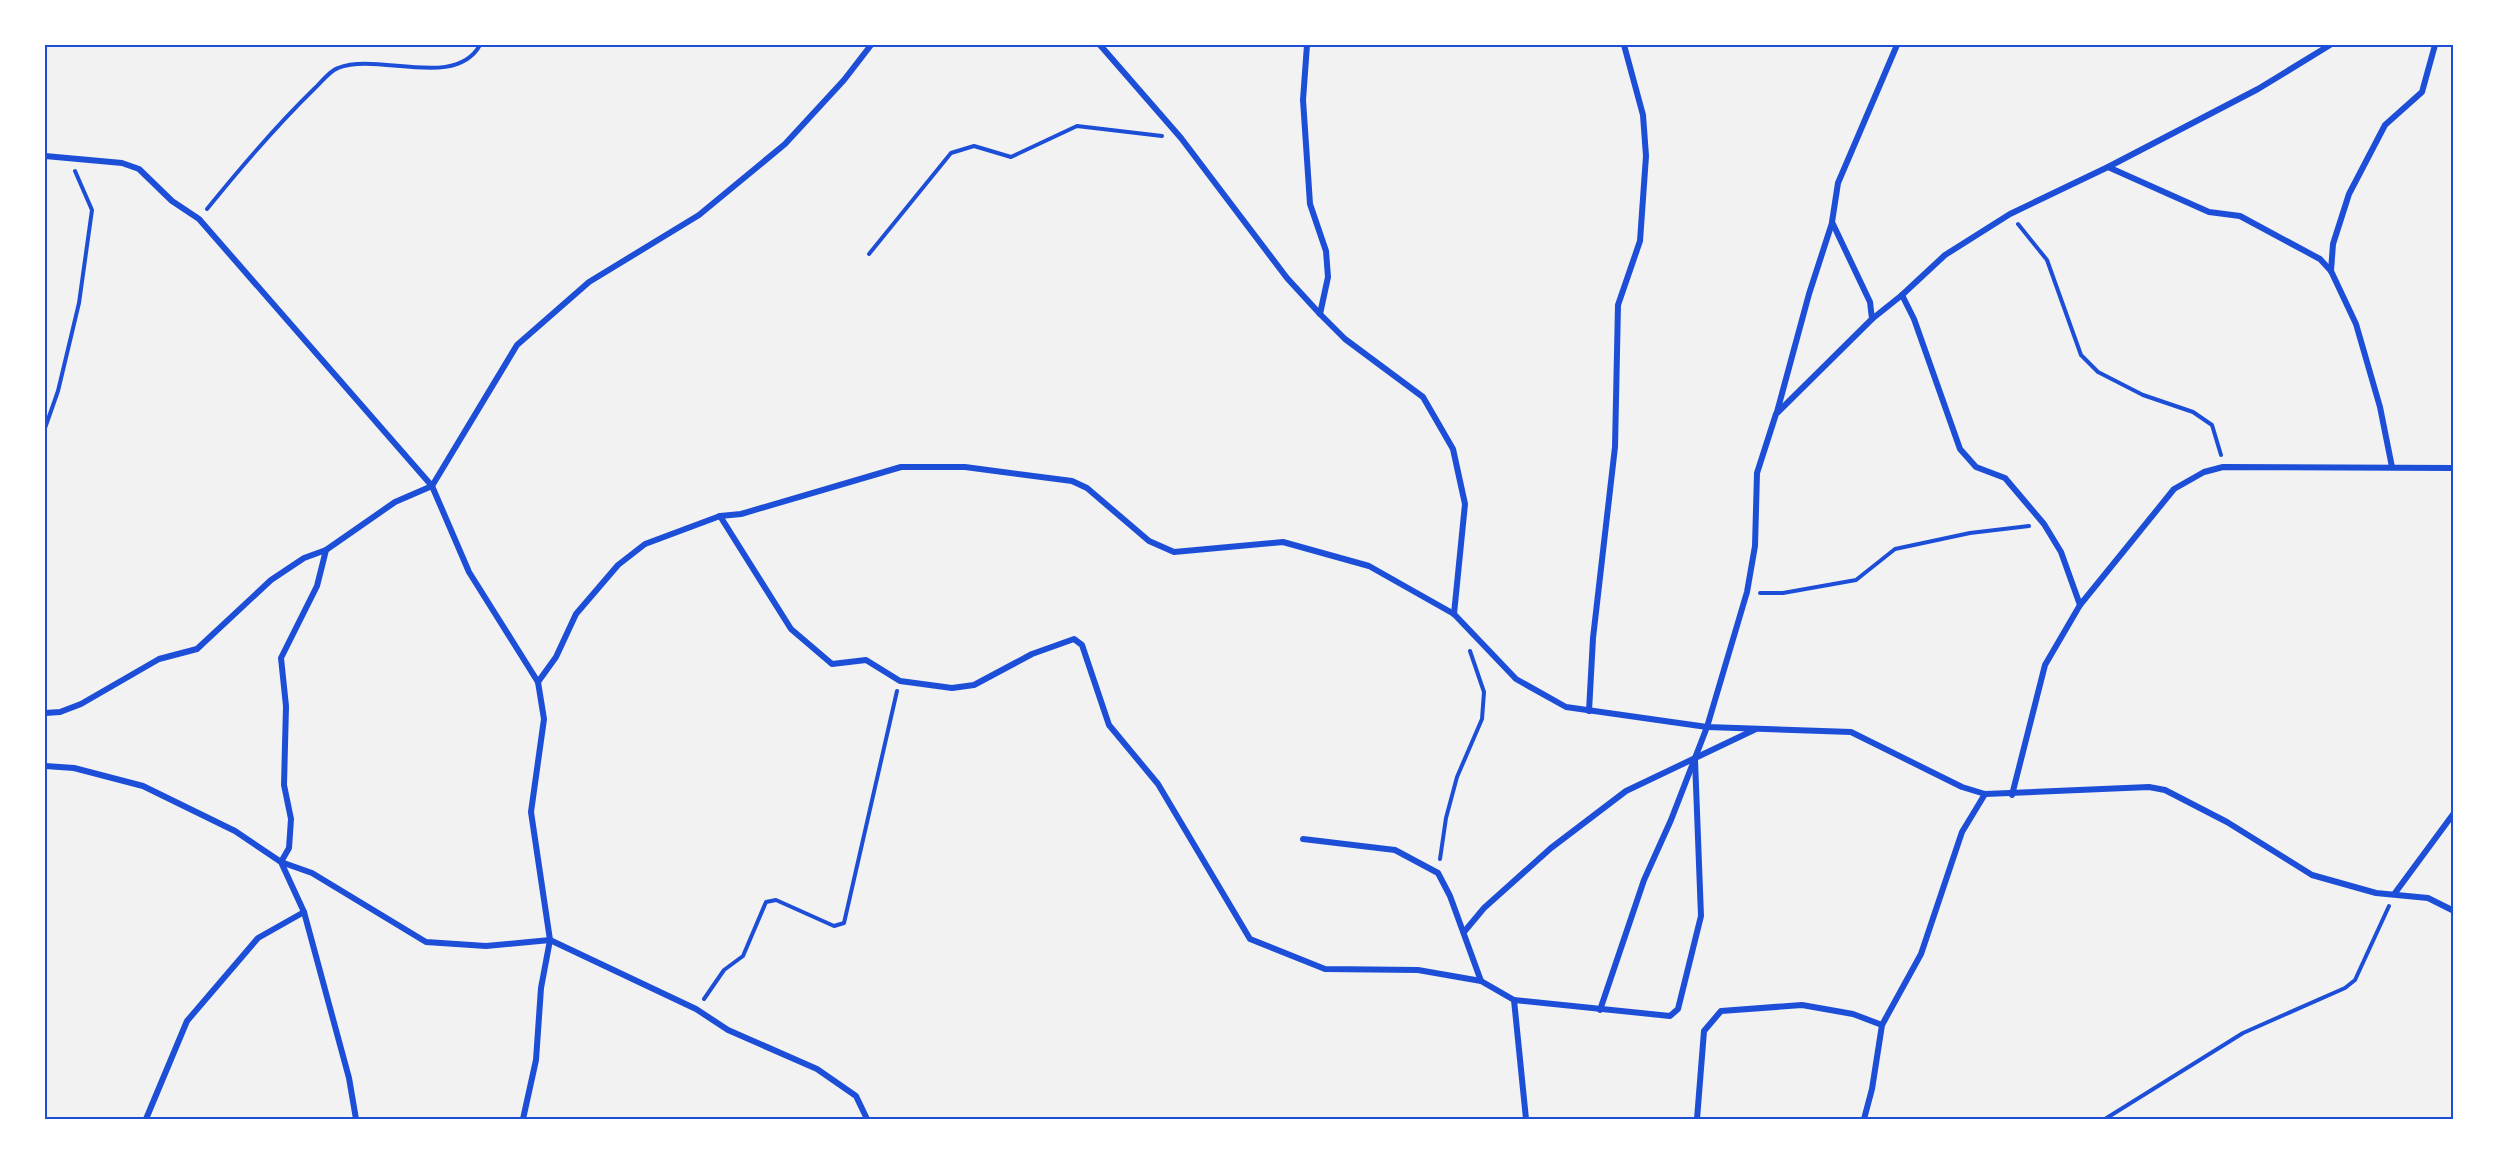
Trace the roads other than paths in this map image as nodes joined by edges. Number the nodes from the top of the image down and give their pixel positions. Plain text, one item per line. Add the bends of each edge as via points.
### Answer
1 (871, 45) edge
2 (1100, 45) edge
3 (1306, 45) edge
4 (1624, 45) edge
5 (1897, 45) edge
6 (2330, 45) edge
7 (2435, 45) edge
8 (45, 156) edge
9 (2108, 167) junction
10 (1832, 222) junction
11 (2331, 271) junction
12 (1902, 295) junction
13 (1320, 314) junction
14 (1872, 320) junction
15 (1776, 414) junction
16 (2392, 467) junction
17 (2454, 468) edge
18 (432, 486) junction
19 (720, 516) junction
20 (326, 550) junction
21 (2080, 605) junction
22 (1454, 614) junction
23 (538, 682) junction
24 (1589, 711) junction
25 (45, 713) edge
26 (1707, 727) junction
27 (1758, 727) junction
28 (1695, 760) junction
29 (45, 766) edge
30 (1985, 794) junction
31 (2012, 795) junction
32 (2454, 813) edge
33 (1303, 839) dead end
34 (281, 862) junction
35 (2395, 893) junction
36 (2453, 908) edge
37 (304, 912) junction
38 (1464, 932) junction
39 (550, 940) junction
40 (1481, 981) junction
41 (1514, 1000) junction
42 (1600, 1010) junction
43 (1882, 1024) junction
44 (146, 1119) edge
45 (356, 1119) edge
46 (523, 1119) edge
47 (867, 1119) edge
48 (1526, 1119) edge
49 (1697, 1119) edge
50 (1864, 1119) edge

1 - 18 street via 785,144 699,215 589,282 517,345
2 - 13 street via 1181,138 1287,278
3 - 13 street via 1304,100 1310,204 1326,251 1328,277
4 - 24 street via 1643,115 1646,156 1640,241 1618,305 1615,447 1593,638
5 - 10 street via 1838,183
6 - 9 street via 2258,89
7 - 11 street via 2422,92 2385,125 2349,194 2333,244
8 - 18 street via 122,163 140,169 172,201 199,219
9 - 11 street via 2209,212 2240,216 2320,259
9 - 12 street via 2010,214 1945,255
10 - 14 street via 1870,302
10 - 15 street
11 - 16 street via 2356,324 2380,407
12 - 14 street
12 - 21 street via 1960,448 1976,467 2005,478 2044,524 2061,552
13 - 22 street via 1345,339 1423,397 1453,448 1465,504
14 - 15 street
15 - 26 street via 1756,473 1755,546 1747,592
16 - 17 street
16 - 21 street via 2223,467 2204,472 2174,489
18 - 20 street via 395,502
18 - 23 street via 469,572
19 - 22 street via 741,514 901,468 965,467 1060,480 1087,488 1165,550 1283,542 1369,566
19 - 23 street via 645,544 618,565 576,614 556,657
19 - 40 street via 791,629 832,664 866,660 900,681 952,688 974,685 1032,654 1074,639 1082,645 1109,725 1158,784 1250,939 1325,969 1418,970
20 - 25 street via 304,558 271,580 197,649 159,659 81,704
20 - 34 street via 317,586 281,658 286,706 284,785 291,819 289,848
21 - 31 street via 2046,665
22 - 24 street via 1516,679 1566,707
23 - 39 street via 544,719 531,812
24 - 26 street
26 - 27 street
26 - 28 street
27 - 28 street
27 - 30 street via 1851,732 1962,788
28 - 38 street via 1616,798 1551,848 1484,908
28 - 42 street via 1644,880
28 - 42 street via 1701,916 1678,1009 1670,1016
29 - 34 street via 74,768 143,786 235,831
30 - 31 street
30 - 43 street via 1962,832 1921,954
31 - 35 street via 2150,787 2165,790 2227,822 2312,875 2376,892
32 - 35 street
33 - 38 street via 1395,850 1438,873
34 - 37 street
34 - 39 street via 312,873 426,942 486,946
35 - 36 street via 2428,898
37 - 44 street via 258,939 187,1021
37 - 45 street via 349,1078
38 - 40 street
39 - 46 street via 541,988 536,1060
39 - 47 street via 696,1009 728,1030 817,1069 856,1096
40 - 41 street
41 - 42 street
41 - 48 street
43 - 49 street via 1853,1014 1802,1005 1721,1011 1704,1031
43 - 50 street

